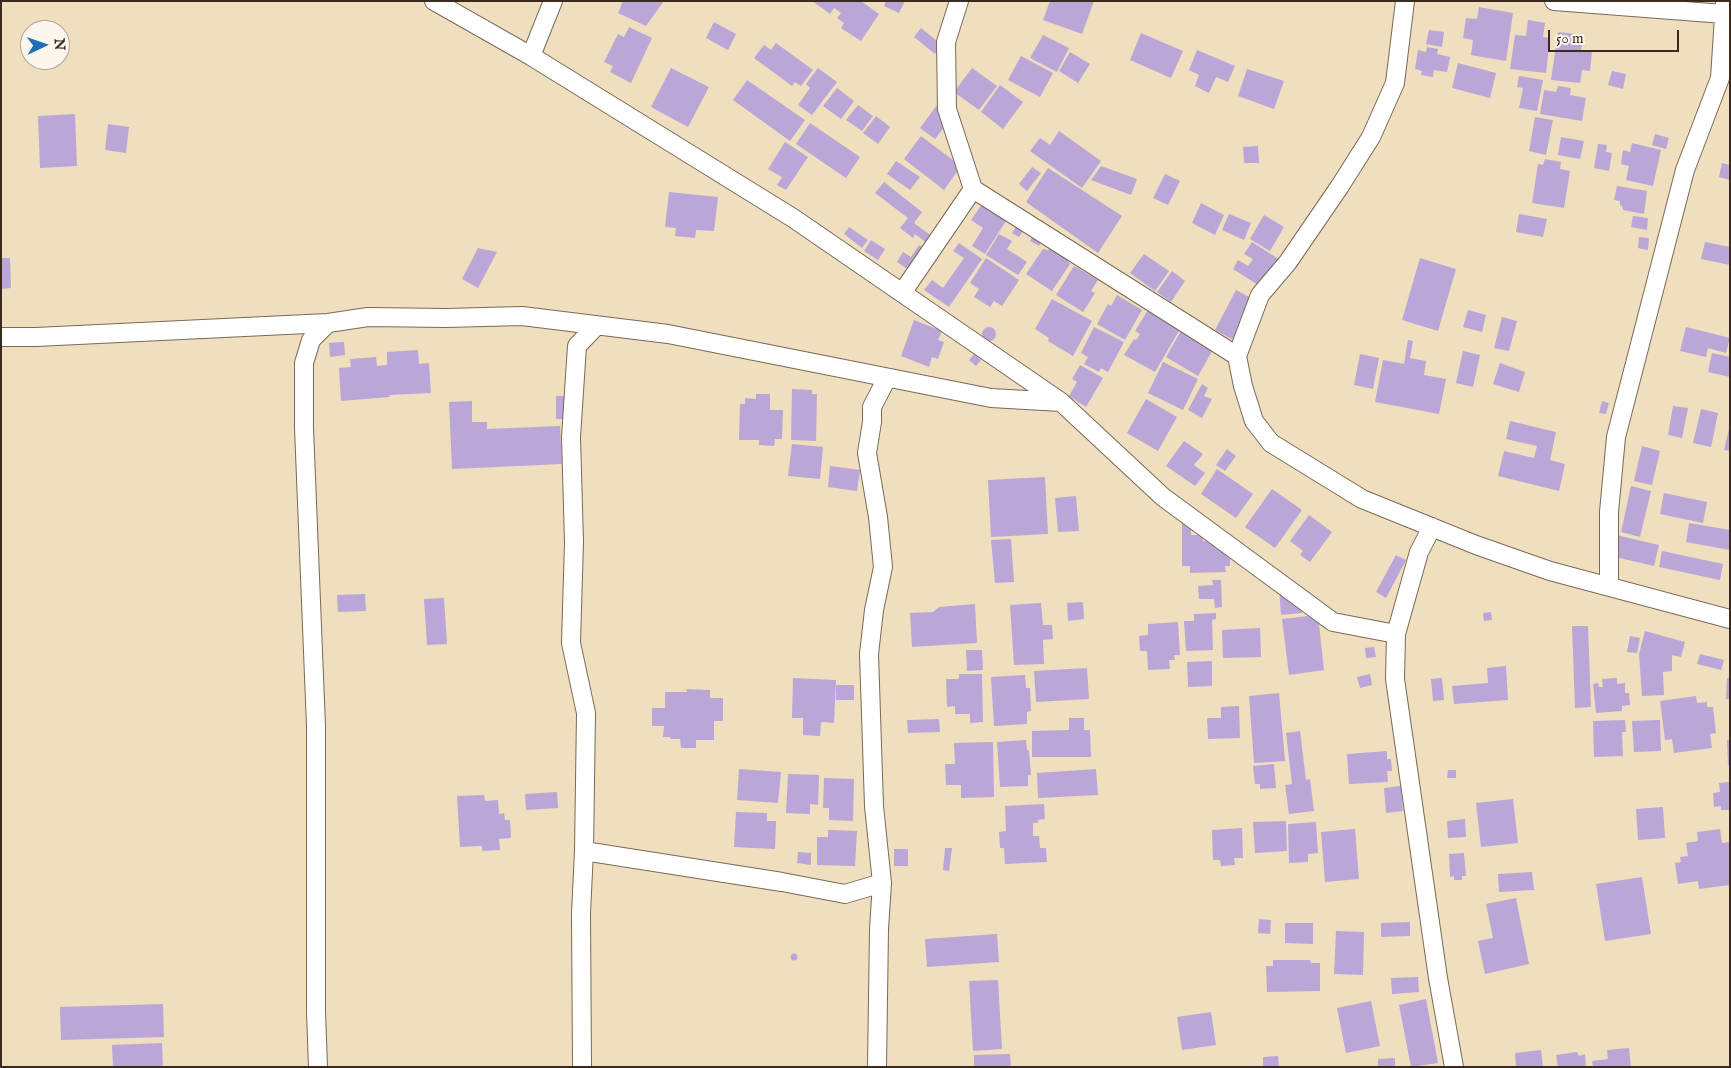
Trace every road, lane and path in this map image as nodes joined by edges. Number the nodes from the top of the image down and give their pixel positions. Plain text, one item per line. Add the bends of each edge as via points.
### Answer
1 (434, 1) edge
2 (553, 1) edge
3 (959, 1) edge
4 (1405, 1) edge
5 (1554, 1) edge
6 (1724, 8) edge
7 (531, 56) junction
8 (973, 189) junction
9 (902, 294) junction
10 (328, 323) junction
11 (597, 325) junction
12 (1, 337) edge
13 (1237, 356) junction
14 (887, 378) junction
15 (1061, 402) junction
16 (1432, 527) junction
17 (1609, 587) junction
18 (1730, 619) edge
19 (1396, 634) junction
20 (584, 851) junction
21 (882, 883) junction
22 (318, 1067) edge
23 (582, 1067) edge
24 (877, 1067) edge
25 (1454, 1067) edge

1 - 7 street
2 - 7 street
3 - 8 street via 946,42 948,109
4 - 13 street via 1395,82 1371,137 1288,262 1260,295
5 - 6 street
6 - 17 street via 1720,78 1685,170 1616,437 1609,512
7 - 9 street via 792,218
8 - 9 street
8 - 13 street
9 - 15 street
10 - 11 street via 368,317 522,316
10 - 12 street
10 - 22 street via 311,340 304,363 316,726
11 - 14 street via 668,334
11 - 20 street via 577,346 571,437 574,542 571,643 586,713
13 - 16 street via 1254,421 1271,443 1362,499
14 - 15 street via 991,398
14 - 21 street via 872,407 867,453 883,567 869,654 874,806
15 - 19 street via 1163,497 1333,622
16 - 17 street via 1550,571
16 - 19 street via 1419,552
17 - 18 street
19 - 25 street via 1395,679
20 - 21 street via 845,894
20 - 23 street
21 - 24 street

